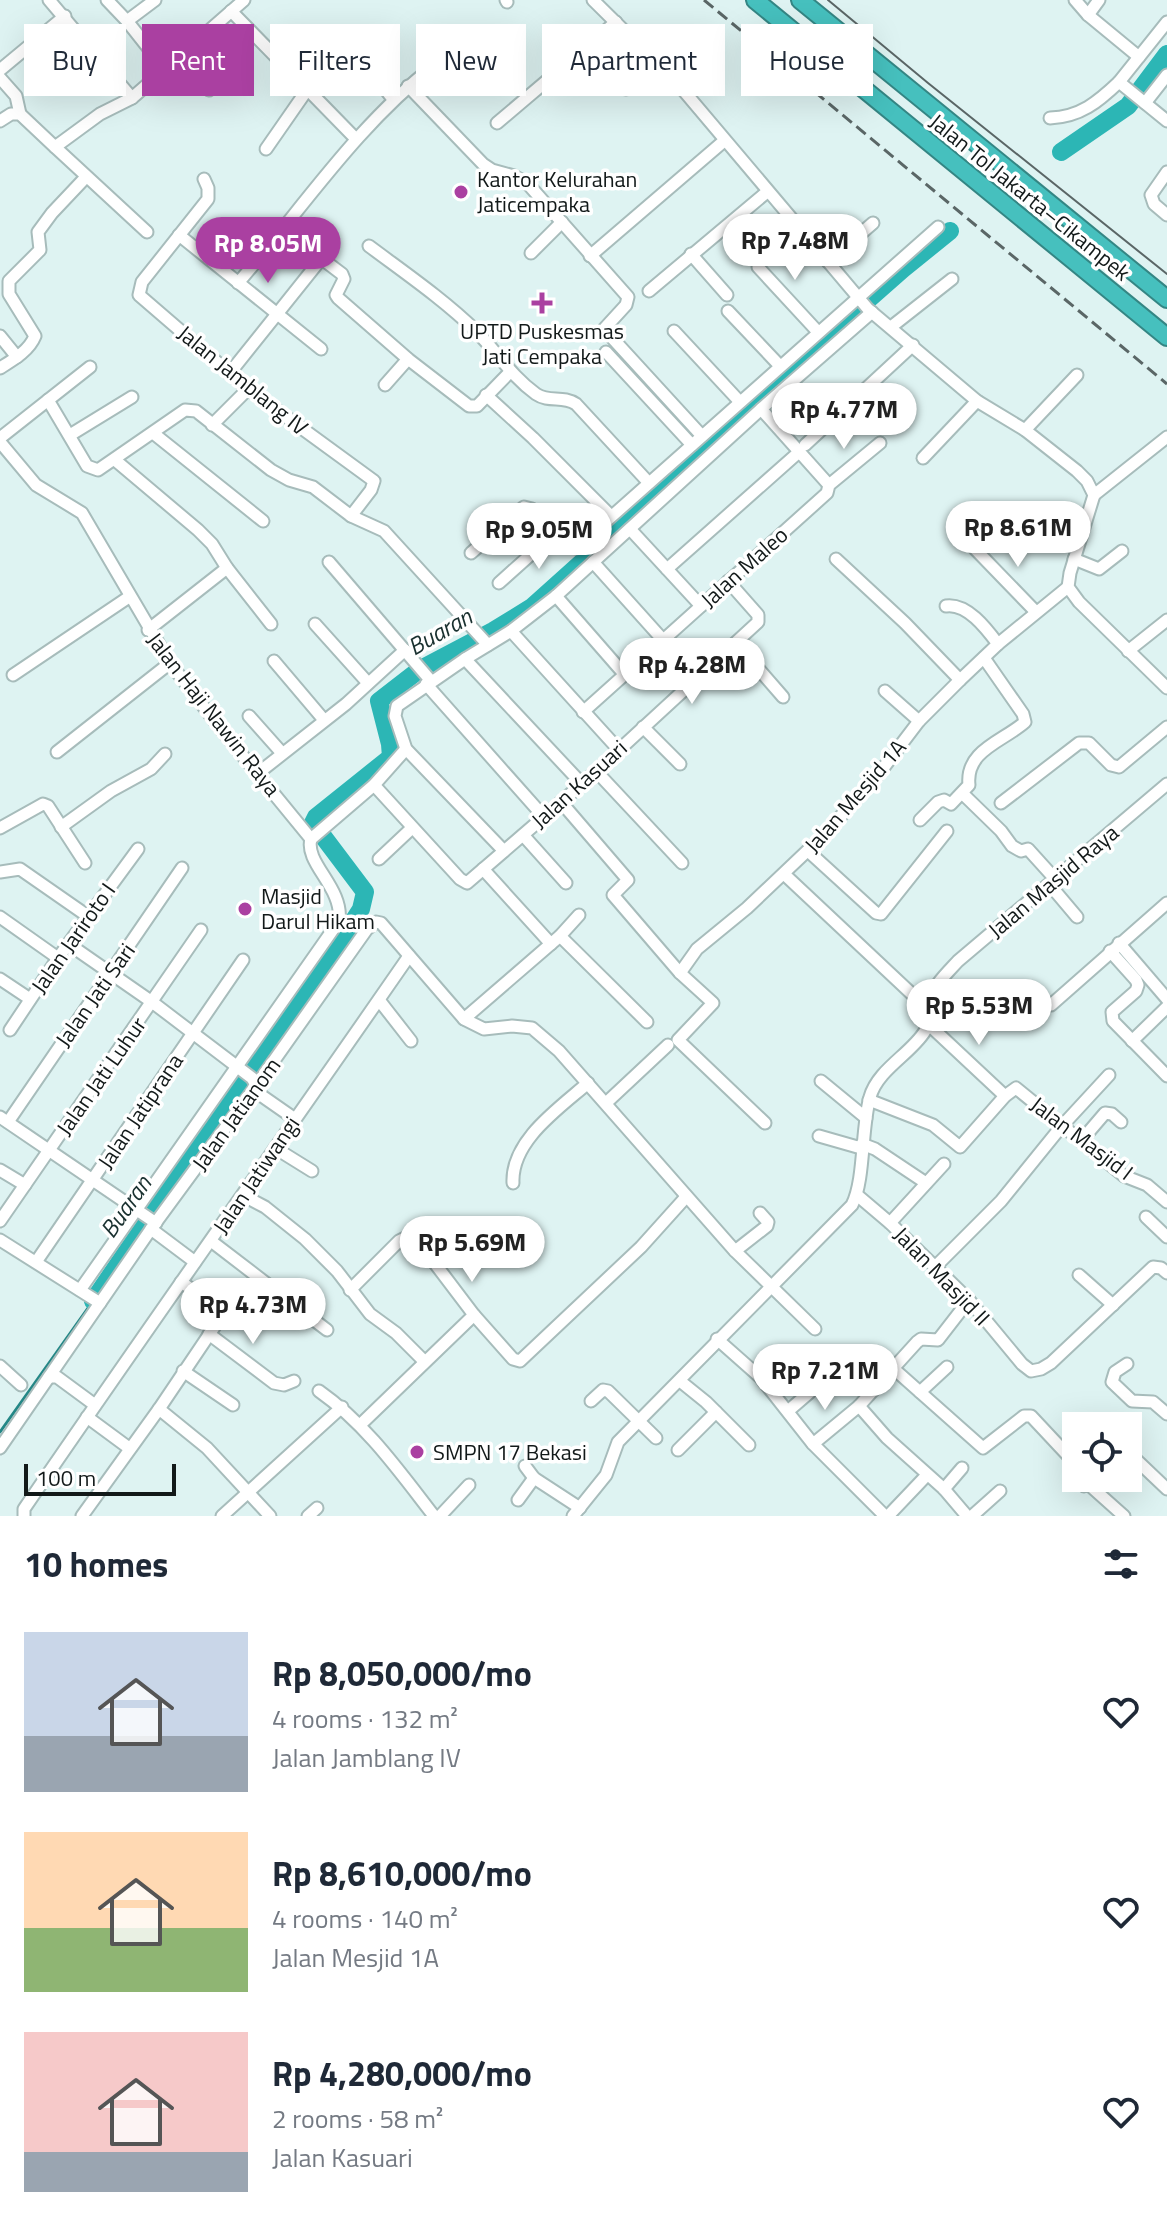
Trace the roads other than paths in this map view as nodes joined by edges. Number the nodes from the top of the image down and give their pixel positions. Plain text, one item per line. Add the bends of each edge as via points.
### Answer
1 (49, 0) edge
2 (107, 0) edge
3 (155, 0) edge
4 (244, 0) edge
5 (755, 0) edge
6 (800, 0) edge
7 (1075, 0) edge
8 (1099, 0) edge
9 (596, 1) edge
10 (231, 11) junction
11 (1088, 15) junction
12 (65, 16) junction
13 (127, 21) junction
14 (616, 22) joint
15 (1167, 22) edge
16 (217, 24) edge
17 (142, 40) edge
18 (270, 52) edge
19 (1139, 57) junction
20 (0, 70) edge
21 (1167, 75) edge
22 (0, 78) edge
23 (416, 80) edge
24 (1122, 84) junction
25 (408, 86) junction
26 (142, 89) edge
27 (303, 96) edge
28 (313, 96) edge
29 (391, 96) edge
30 (688, 96) edge
31 (132, 98) junction
32 (393, 99) junction
33 (1143, 101) junction
34 (20, 114) junction
35 (1050, 118) dead end
36 (0, 121) edge
37 (1167, 121) edge
38 (497, 123) dead end
39 (356, 139) junction
40 (724, 141) junction
41 (55, 147) junction
42 (266, 149) dead end
43 (1167, 172) edge
44 (86, 177) junction
45 (204, 179) dead end
46 (767, 192) junction
47 (1167, 215) edge
48 (562, 222) junction
49 (873, 223) dead end
50 (938, 227) dead end
51 (284, 230) junction
52 (147, 232) dead end
53 (179, 235) junction
54 (369, 246) dead end
55 (531, 253) dead end
56 (691, 254) junction
57 (590, 256) junction
58 (321, 259) junction
59 (828, 262) junction
60 (758, 267) dead end
61 (952, 279) dead end
62 (238, 283) junction
63 (649, 291) dead end
64 (727, 295) dead end
65 (1167, 299) edge
66 (864, 304) junction
67 (728, 311) dead end
68 (276, 313) junction
69 (891, 327) junction
70 (674, 331) dead end
71 (818, 332) junction
72 (0, 336) edge
73 (1167, 337) edge
74 (913, 345) junction
75 (321, 349) dead end
76 (606, 352) dead end
77 (17, 357) junction
78 (408, 359) junction
79 (780, 366) junction
80 (90, 367) dead end
81 (0, 368) edge
82 (510, 372) junction
83 (229, 374) junction
84 (1077, 375) dead end
85 (385, 385) dead end
86 (248, 389) junction
87 (486, 395) junction
88 (132, 397) dead end
89 (48, 400) junction
90 (977, 401) junction
91 (740, 402) junction
92 (761, 409) junction
93 (212, 425) junction
94 (726, 430) junction
95 (1025, 430) junction
96 (153, 433) junction
97 (70, 435) junction
98 (702, 436) junction
99 (1167, 438) edge
100 (880, 443) dead end
101 (1, 445) edge
102 (692, 445) junction
103 (802, 448) junction
104 (923, 458) dead end
105 (115, 460) junction
106 (649, 483) junction
107 (829, 485) junction
108 (1094, 495) junction
109 (351, 516) junction
110 (611, 516) junction
111 (263, 521) dead end
112 (630, 529) junction
113 (556, 532) junction
114 (975, 549) dead end
115 (1122, 551) dead end
116 (471, 553) dead end
117 (836, 559) dead end
118 (1074, 559) junction
119 (329, 562) dead end
120 (593, 562) junction
121 (226, 566) junction
122 (667, 569) junction
123 (728, 581) junction
124 (499, 583) dead end
125 (1068, 587) junction
126 (556, 596) junction
127 (129, 597) junction
128 (701, 606) junction
129 (946, 606) dead end
130 (1036, 612) junction
131 (1167, 620) edge
132 (271, 624) dead end
133 (315, 624) dead end
134 (148, 630) junction
135 (511, 631) junction
136 (483, 640) junction
137 (663, 640) junction
138 (736, 643) junction
139 (998, 644) junction
140 (405, 650) junction
141 (1128, 651) junction
142 (984, 658) junction
143 (465, 659) junction
144 (274, 661) dead end
145 (170, 663) junction
146 (13, 675) dead end
147 (423, 675) junction
148 (625, 675) junction
149 (960, 680) junction
150 (1164, 681) edge
151 (368, 683) junction
152 (885, 691) dead end
153 (783, 697) dead end
154 (583, 712) junction
155 (249, 716) dead end
156 (324, 720) junction
157 (919, 721) junction
158 (643, 727) junction
159 (1167, 727) edge
160 (406, 749) junction
161 (619, 750) junction
162 (57, 752) dead end
163 (281, 752) junction
164 (165, 754) dead end
165 (680, 764) dead end
166 (596, 771) junction
167 (257, 774) junction
168 (582, 784) junction
169 (1167, 784) edge
170 (374, 785) junction
171 (963, 794) junction
172 (561, 802) junction
173 (1001, 803) dead end
174 (544, 817) junction
175 (920, 820) dead end
176 (61, 827) junction
177 (0, 828) edge
178 (412, 828) junction
179 (947, 831) dead end
180 (318, 833) junction
181 (523, 835) junction
182 (138, 849) dead end
183 (504, 851) junction
184 (808, 851) junction
185 (379, 859) dead end
186 (85, 863) dead end
187 (682, 863) dead end
188 (182, 868) dead end
189 (483, 869) junction
190 (0, 872) edge
191 (784, 874) junction
192 (1053, 882) junction
193 (566, 883) dead end
194 (1167, 903) edge
195 (579, 915) dead end
196 (0, 917) edge
197 (89, 917) junction
198 (1077, 917) dead end
199 (201, 930) dead end
200 (556, 940) junction
201 (70, 945) junction
202 (1114, 947) junction
203 (409, 956) junction
204 (58, 958) junction
205 (243, 960) dead end
206 (110, 972) junction
207 (680, 973) junction
208 (0, 979) edge
209 (30, 999) junction
210 (1167, 999) edge
211 (379, 1000) junction
212 (152, 1002) junction
213 (928, 1002) junction
214 (1051, 1005) dead end
215 (1167, 1007) edge
216 (464, 1019) junction
217 (647, 1022) dead end
218 (927, 1023) junction
219 (10, 1030) dead end
220 (194, 1033) junction
221 (411, 1041) dead end
222 (1132, 1041) junction
223 (668, 1045) dead end
224 (1109, 1075) dead end
225 (247, 1076) junction
226 (1167, 1076) edge
227 (821, 1081) dead end
228 (588, 1083) junction
229 (1005, 1096) junction
230 (869, 1100) junction
231 (606, 1103) junction
232 (866, 1118) junction
233 (4, 1119) edge
234 (295, 1119) junction
235 (1121, 1122) dead end
236 (765, 1123) dead end
237 (1061, 1127) junction
238 (819, 1136) dead end
239 (1081, 1141) junction
240 (862, 1146) junction
241 (275, 1148) junction
242 (50, 1150) junction
243 (944, 1164) dead end
244 (0, 1170) edge
245 (312, 1171) dead end
246 (94, 1179) junction
247 (513, 1183) dead end
248 (926, 1183) junction
249 (25, 1185) junction
250 (857, 1195) junction
251 (244, 1196) junction
252 (686, 1197) junction
253 (1167, 1202) edge
254 (138, 1210) junction
255 (760, 1213) dead end
256 (1146, 1217) dead end
257 (0, 1221) edge
258 (890, 1223) junction
259 (153, 1224) junction
260 (1167, 1237) edge
261 (0, 1240) edge
262 (211, 1241) junction
263 (735, 1251) junction
264 (36, 1262) junction
265 (195, 1262) junction
266 (935, 1267) junction
267 (1165, 1268) edge
268 (1079, 1275) dead end
269 (181, 1282) junction
270 (769, 1286) junction
271 (350, 1290) junction
272 (90, 1296) junction
273 (969, 1300) junction
274 (1113, 1305) junction
275 (474, 1315) junction
276 (815, 1329) dead end
277 (327, 1330) dead end
278 (209, 1334) junction
279 (717, 1339) junction
280 (424, 1361) junction
281 (1127, 1364) dead end
282 (0, 1366) edge
283 (947, 1367) dead end
284 (894, 1369) junction
285 (183, 1371) junction
286 (49, 1377) junction
287 (294, 1381) dead end
288 (680, 1381) junction
289 (21, 1385) dead end
290 (319, 1391) dead end
291 (810, 1392) dead end
292 (920, 1392) junction
293 (591, 1401) dead end
294 (95, 1405) junction
295 (233, 1405) dead end
296 (859, 1406) junction
297 (342, 1407) junction
298 (159, 1409) junction
299 (788, 1411) junction
300 (716, 1412) junction
301 (1167, 1414) edge
302 (87, 1417) junction
303 (638, 1421) junction
304 (360, 1425) junction
305 (656, 1438) dead end
306 (813, 1444) junction
307 (749, 1445) dead end
308 (0, 1448) edge
309 (129, 1448) junction
310 (678, 1450) dead end
311 (1142, 1465) edge
312 (525, 1466) dead end
313 (962, 1468) dead end
314 (927, 1475) junction
315 (534, 1478) junction
316 (469, 1485) dead end
317 (944, 1489) junction
318 (1167, 1489) edge
319 (249, 1491) junction
320 (1000, 1491) dead end
321 (518, 1500) dead end
322 (577, 1512) edge
323 (23, 1514) edge
324 (431, 1514) edge
325 (82, 1516) edge
326 (222, 1516) edge
327 (270, 1516) edge
328 (886, 1516) edge
329 (969, 1516) edge
330 (1124, 1516) edge

1 - 12 street
2 - 13 street
3 - 13 street
4 - 10 street
5 - 73 highway, Jalan Tol Jakarta–Cikampek
6 - 65 highway, Jalan Tol Jakarta–Cikampek
7 - 11 street
8 - 11 street
9 - 14 street
10 - 16 street
10 - 18 street
11 - 19 street
12 - 20 street
12 - 31 street
13 - 17 street
14 - 38 street
15 - 19 street
19 - 24 street
21 - 33 street
22 - 34 street via 16,96
23 - 25 street
24 - 33 street
24 - 35 street via 1078,114
25 - 32 street
25 - 48 street via 483,164 528,184
26 - 31 street
27 - 42 street
28 - 39 street
29 - 32 street
30 - 40 street
31 - 41 street
32 - 39 street
33 - 37 street
34 - 36 street
34 - 41 street
39 - 51 street
40 - 46 street
40 - 57 street
41 - 44 street
43 - 47 street via 1151,195
44 - 52 street
44 - 77 street via 38,232 40,250 9,281 9,294 35,336
45 - 53 street, Jalan Jamblang IV via 208,199
46 - 56 street
46 - 59 street
48 - 55 street
48 - 57 street
49 - 59 street
50 - 66 street
51 - 58 street
51 - 62 street
53 - 62 street
53 - 83 street, Jalan Jamblang IV via 142,282 139,295
54 - 82 street via 477,332
56 - 63 street
56 - 64 street
57 - 98 street via 628,297 604,329
58 - 68 street
58 - 78 street via 344,277 338,298
59 - 66 street
60 - 71 street
61 - 69 street
62 - 68 street
66 - 69 street
66 - 71 street
66 - 92 street
67 - 79 street
68 - 75 street
68 - 83 street
69 - 74 street
70 - 91 street
71 - 79 street
72 - 77 street
74 - 90 street
74 - 103 street
76 - 102 street
77 - 81 street
78 - 85 street
78 - 87 street via 469,406 477,406
79 - 91 street
80 - 89 street
82 - 87 street
82 - 106 street via 538,396 576,404
83 - 86 street, Jalan Jamblang IV
84 - 95 street
86 - 93 street
86 - 109 street, Jalan Jamblang IV via 374,481
87 - 110 street
88 - 97 street
89 - 97 street
89 - 101 street
90 - 95 street
90 - 104 street
91 - 94 street
92 - 94 street
92 - 103 street
93 - 96 street via 190,409
93 - 109 street via 271,470 313,487
94 - 98 street
94 - 112 street
95 - 108 street via 1082,476
96 - 105 street
96 - 111 street
97 - 105 street via 92,469
98 - 102 street
99 - 108 street
100 - 107 street, Jalan Maleo
101 - 127 street, Jalan Haji Nawin Raya via 36,485 82,513
102 - 106 street
103 - 107 street
103 - 122 street
105 - 121 street via 198,530
106 - 110 street
107 - 123 street, Jalan Maleo via 827,493
108 - 118 street
109 - 136 street via 395,541
110 - 113 street via 576,548
112 - 120 street
112 - 122 street
113 - 116 street via 524,507
113 - 124 street
114 - 130 street
115 - 118 street via 1099,569
117 - 149 street
118 - 125 street
119 - 140 street
120 - 126 street
120 - 137 street
121 - 132 street
121 - 134 street
122 - 128 street
123 - 128 street, Jalan Maleo
123 - 138 street, Jalan Kasuari via 758,615 758,622
125 - 130 street, Jalan Mesjid 1A
125 - 141 street
126 - 135 street
126 - 148 street
127 - 134 street, Jalan Haji Nawin Raya
127 - 146 street
128 - 137 street, Jalan Maleo
129 - 139 street via 964,609
130 - 139 street, Jalan Mesjid 1A
131 - 141 street
133 - 151 street
134 - 145 street, Jalan Haji Nawin Raya
135 - 136 street
135 - 154 street
136 - 143 street
137 - 148 street, Jalan Maleo
138 - 153 street
138 - 158 street, Jalan Kasuari
139 - 142 street, Jalan Mesjid 1A
140 - 147 street
140 - 151 street
141 - 150 street
142 - 149 street, Jalan Mesjid 1A
142 - 171 street via 1025,722 982,750
143 - 147 street
143 - 168 street
144 - 156 street
145 - 162 street
145 - 167 street, Jalan Haji Nawin Raya
147 - 160 street via 397,706 395,716
147 - 174 street
148 - 154 street, Jalan Maleo
149 - 157 street, Jalan Mesjid 1A
151 - 156 street
152 - 157 street
154 - 161 street
155 - 163 street
156 - 163 street
157 - 184 street, Jalan Mesjid 1A
158 - 161 street, Jalan Kasuari
158 - 165 street
159 - 173 street via 1119,767 1089,743 1079,743
160 - 170 street
160 - 183 street
161 - 166 street, Jalan Kasuari
163 - 167 street
164 - 176 street via 151,769
166 - 168 street, Jalan Kasuari
166 - 187 street
167 - 180 street, Jalan Haji Nawin Raya
168 - 172 street, Jalan Kasuari
169 - 192 street, Jalan Masjid Raya
170 - 178 street
170 - 180 street
171 - 175 street via 951,804 938,802
171 - 192 street via 1012,846 1028,849
172 - 174 street, Jalan Kasuari
172 - 207 street via 628,880 613,895
174 - 181 street, Jalan Kasuari
176 - 177 street via 43,804
176 - 186 street
178 - 185 street
178 - 189 street, Jalan Kasuari via 467,883
179 - 184 street via 881,914
180 - 225 street, Jalan Haji Nawin Raya via 310,850 338,900 339,921
181 - 183 street, Jalan Kasuari
181 - 193 street
182 - 197 street, Jalan Jariroto I
183 - 189 street, Jalan Kasuari
184 - 191 street, Jalan Mesjid 1A
188 - 206 street, Jalan Jati Sari
189 - 200 street
190 - 197 street via 20,869
191 - 207 street, Jalan Mesjid 1A via 697,949
191 - 213 street via 909,992
192 - 198 street
192 - 213 street, Jalan Masjid Raya via 958,961
194 - 202 street
195 - 200 street
196 - 204 street
197 - 201 street, Jalan Jariroto I
199 - 212 street, Jalan Jati Luhur
200 - 216 street
200 - 217 street
201 - 204 street, Jalan Jariroto I
201 - 206 street
202 - 210 street
202 - 214 street
202 - 222 street via 1138,985 1111,1016
203 - 211 street, Jalan Jatiwangi
203 - 216 street
203 - 225 street, Jalan Jatianom via 381,923 370,924
204 - 209 street, Jalan Jariroto I
205 - 220 street, Jalan Jatiprana
206 - 212 street
206 - 233 street, Jalan Jati Sari
207 - 236 street via 713,1003 678,1040
208 - 209 street
209 - 219 street, Jalan Jariroto I
211 - 221 street
211 - 234 street, Jalan Jatiwangi
212 - 220 street
212 - 242 street, Jalan Jati Luhur
213 - 218 street
215 - 222 street
216 - 228 street via 484,1029 532,1028
218 - 229 street, Jalan Masjid I
218 - 230 street
220 - 225 street
220 - 246 street, Jalan Jatiprana
222 - 226 street
223 - 231 street
224 - 237 street
225 - 234 street via 262,1096
225 - 254 street
225 - 259 street, Jalan Jatianom
227 - 232 street
228 - 231 street
228 - 247 street via 519,1152
229 - 230 street via 960,1147 933,1125
229 - 237 street, Jalan Masjid I via 1019,1089
230 - 232 street
231 - 252 street
232 - 240 street
233 - 242 street
234 - 241 street, Jalan Jatiwangi
235 - 239 street via 1105,1113
237 - 239 street, Jalan Masjid I
237 - 266 street via 1001,1201
238 - 240 street
239 - 253 street, Jalan Masjid I
240 - 248 street
240 - 250 street
241 - 245 street
241 - 251 street, Jalan Jatiwangi
242 - 246 street
242 - 249 street, Jalan Jati Luhur
243 - 248 street
244 - 249 street
246 - 254 street
246 - 264 street, Jalan Jatiprana
248 - 258 street
249 - 257 street, Jalan Jati Luhur
250 - 258 street, Jalan Masjid II
250 - 270 street via 844,1215
251 - 262 street, Jalan Jatiwangi
251 - 271 street via 305,1239
252 - 263 street
252 - 275 street via 520,1361
254 - 259 street
254 - 272 street
255 - 263 street via 767,1226
256 - 260 street
258 - 266 street, Jalan Masjid II
259 - 265 street
259 - 272 street, Jalan Jatianom
261 - 264 street
262 - 265 street, Jalan Jatiwangi
262 - 277 street
263 - 270 street
264 - 272 street
265 - 269 street, Jalan Jatiwangi
266 - 273 street, Jalan Masjid II
267 - 274 street via 1153,1267
268 - 274 street
269 - 278 street via 222,1310
269 - 294 street, Jalan Jatiwangi
270 - 276 street
270 - 279 street
271 - 275 street via 399,1241 412,1239
271 - 280 street
272 - 286 street
273 - 274 street, Jalan Masjid II via 1031,1371 1041,1369
273 - 284 street via 938,1340 918,1341
275 - 280 street
278 - 285 street
278 - 287 street via 274,1383
279 - 288 street
279 - 299 street
280 - 304 street
281 - 301 street via 1115,1372 1112,1382 1132,1401 1153,1402
282 - 289 street
283 - 292 street
284 - 292 street
284 - 296 street
285 - 295 street
285 - 298 street
286 - 294 street via 57,1377
286 - 308 street
288 - 300 street
288 - 303 street
290 - 297 street
291 - 299 street
292 - 330 street via 983,1448 1031,1416 1075,1463 1070,1473
293 - 303 street via 608,1391
294 - 302 street, Jalan Jatiwangi
296 - 306 street
296 - 314 street
297 - 304 street
297 - 319 street
298 - 309 street
298 - 319 street
299 - 306 street
300 - 307 street
300 - 310 street
302 - 309 street
302 - 323 street, Jalan Jatiwangi
303 - 305 street
303 - 322 street via 618,1442 606,1475
304 - 324 street
306 - 328 street
309 - 325 street
311 - 318 street
312 - 315 street
313 - 317 street
314 - 317 street
314 - 328 street
315 - 321 street
315 - 322 street
316 - 324 street
317 - 329 street
319 - 326 street
319 - 327 street
320 - 329 street

